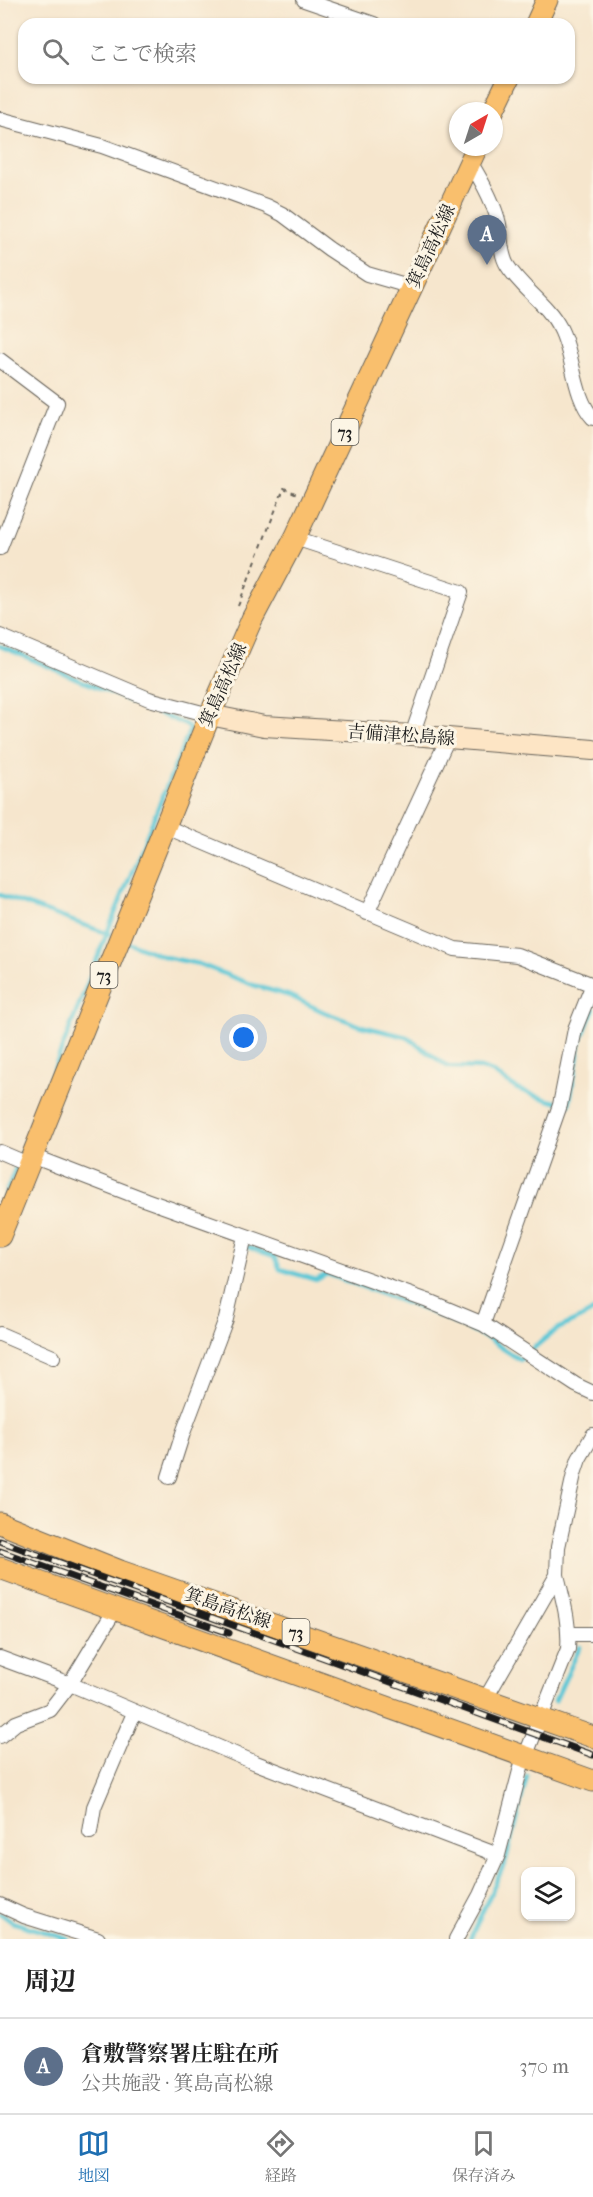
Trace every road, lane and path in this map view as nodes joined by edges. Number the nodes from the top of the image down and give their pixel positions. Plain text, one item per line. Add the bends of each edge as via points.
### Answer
1 (304, 0) edge
2 (547, 0) edge
3 (356, 18) edge
4 (539, 18) edge
5 (506, 84) edge
6 (498, 102) edge
7 (0, 119) edge
8 (472, 156) edge
9 (474, 156) edge
10 (412, 287) junction
11 (0, 360) edge
12 (593, 418) edge
13 (304, 497) dead end
14 (295, 538) junction
15 (0, 548) edge
16 (234, 615) dead end
17 (0, 636) edge
18 (210, 714) junction
19 (412, 735) junction
20 (448, 738) junction
21 (593, 750) edge
22 (164, 825) junction
23 (367, 913) junction
24 (593, 985) edge
25 (0, 1152) edge
26 (24, 1160) junction
27 (0, 1236) edge
28 (244, 1241) junction
29 (483, 1324) junction
30 (0, 1334) edge
31 (53, 1357) dead end
32 (593, 1393) edge
33 (593, 1435) edge
34 (169, 1477) dead end
35 (0, 1523) edge
36 (0, 1568) edge
37 (557, 1575) junction
38 (116, 1608) junction
39 (569, 1634) junction
40 (593, 1634) edge
41 (0, 1658) edge
42 (70, 1684) junction
43 (486, 1698) junction
44 (134, 1713) junction
45 (540, 1718) junction
46 (0, 1736) edge
47 (593, 1737) edge
48 (525, 1755) junction
49 (593, 1781) edge
50 (90, 1832) dead end
51 (498, 1855) junction
52 (0, 1905) edge
53 (98, 1939) edge
54 (456, 1939) edge

1 - 3 street
2 - 4 main road
5 - 6 main road
7 - 10 street via 102,146 266,206 367,274
8 - 10 main road, 箕島高松線 / 73
9 - 12 street via 499,223 505,262 560,327 584,406
10 - 14 main road, 箕島高松線 / 73
11 - 15 street via 57,403
13 - 16 path via 284,488
14 - 18 main road, 箕島高松線 / 73 via 252,620
14 - 19 street via 461,592
17 - 18 street via 149,699
18 - 19 main road, 吉備津松島線 via 264,726
18 - 22 main road, 箕島高松線 / 73
19 - 20 main road, 吉備津松島線
20 - 21 main road, 吉備津松島線
20 - 23 street
22 - 23 street
22 - 26 main road, 箕島高松線 / 73
23 - 24 street via 455,949 517,955
24 - 29 street via 575,1029 561,1103
25 - 26 street
26 - 27 main road, 箕島高松線 / 73
26 - 28 street
28 - 29 street via 428,1301
28 - 34 street via 226,1319
29 - 32 street
30 - 31 street
33 - 37 street via 574,1474 558,1547
35 - 43 main road, 箕島高松線 / 73 via 120,1571
36 - 38 main road, 箕島高松線 / 73
37 - 39 street
37 - 43 street
38 - 42 street
38 - 48 main road, 箕島高松線 / 73
39 - 40 street
39 - 45 street via 568,1649
41 - 42 street
42 - 44 street
42 - 46 street via 50,1710 16,1723
43 - 45 main road, 箕島高松線 / 73
44 - 50 street via 94,1807
44 - 51 street
45 - 47 main road, 箕島高松線 / 73
45 - 48 street
48 - 49 main road, 箕島高松線 / 73
48 - 51 street
51 - 54 street
52 - 53 street

